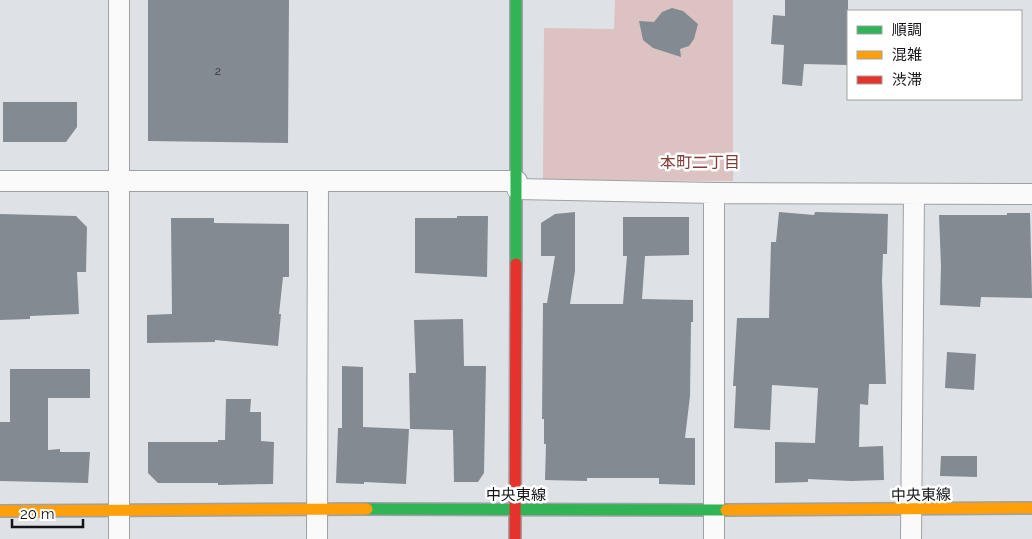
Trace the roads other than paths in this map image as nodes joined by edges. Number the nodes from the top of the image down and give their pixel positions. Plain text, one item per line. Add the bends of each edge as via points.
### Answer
1 (119, 0) edge
2 (516, 0) edge
3 (119, 180) junction
4 (0, 181) edge
5 (318, 181) junction
6 (517, 185) junction
7 (714, 193) junction
8 (914, 194) junction
9 (1032, 194) edge
10 (1032, 508) edge
11 (317, 510) junction
12 (515, 510) junction
13 (714, 510) junction
14 (911, 510) junction
15 (0, 511) edge
16 (119, 512) junction
17 (119, 539) edge
18 (317, 539) edge
19 (515, 539) edge
20 (714, 539) edge
21 (911, 539) edge

1 - 3 street
2 - 6 main road
3 - 4 street
3 - 5 street
3 - 16 street
5 - 6 street
5 - 11 street
6 - 7 street
6 - 12 main road
7 - 8 street
7 - 13 street
8 - 9 street
8 - 14 street
10 - 14 main road, 中央東線
11 - 12 main road, 中央東線
11 - 16 main road, 中央東線
11 - 18 street
12 - 13 main road, 中央東線
12 - 19 main road
13 - 14 main road, 中央東線
13 - 20 street
14 - 21 street
15 - 16 main road, 中央東線
16 - 17 street

